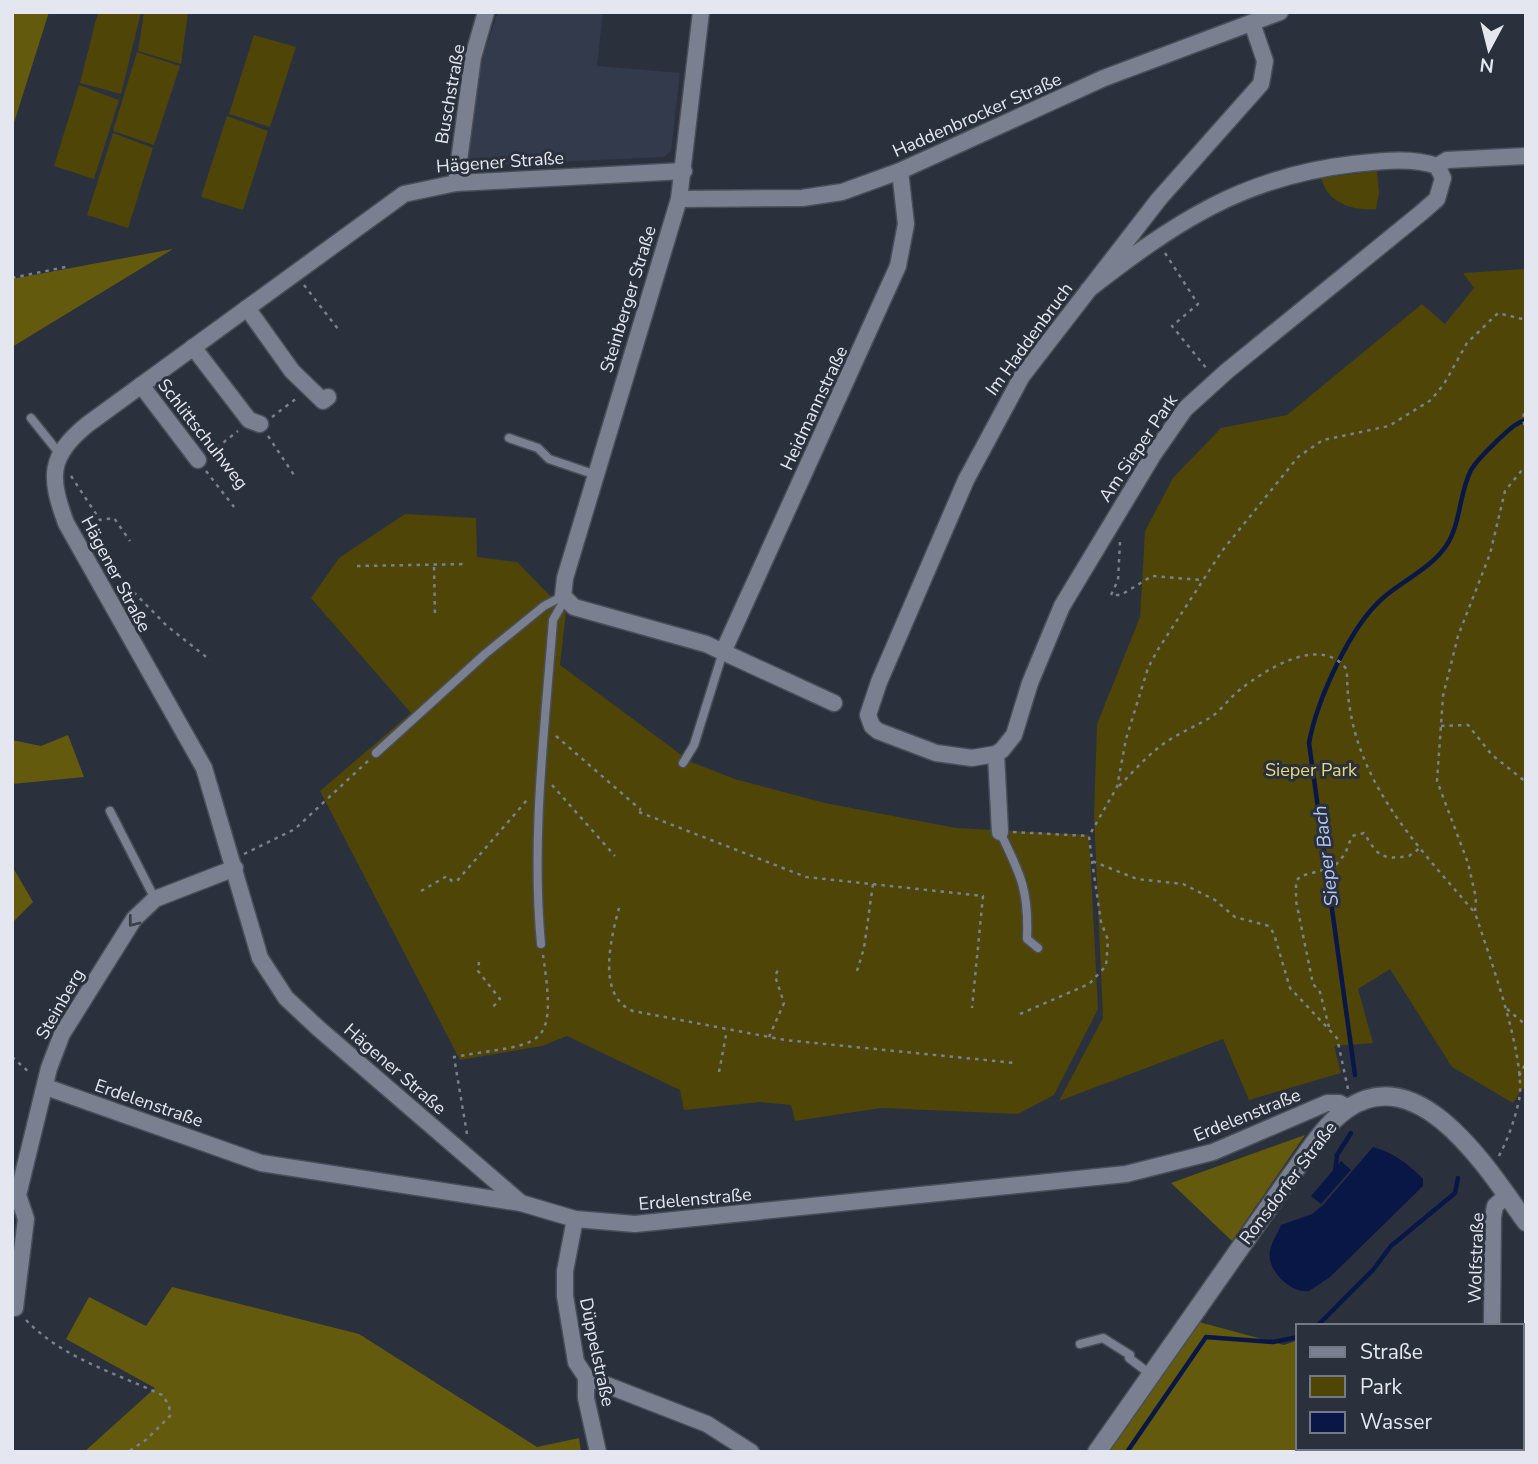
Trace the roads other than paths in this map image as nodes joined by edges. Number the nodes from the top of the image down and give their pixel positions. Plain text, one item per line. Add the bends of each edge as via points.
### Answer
1 (486, 12) edge
2 (701, 12) edge
3 (1280, 12) edge
4 (1252, 23) junction
5 (1526, 156) edge
6 (1437, 166) junction
7 (684, 171) junction
8 (900, 171) junction
9 (456, 183) junction
10 (679, 200) junction
11 (1088, 290) junction
12 (247, 308) junction
13 (193, 347) junction
14 (141, 385) junction
15 (328, 397) dead end
16 (31, 418) dead end
17 (260, 424) road end
18 (509, 438) dead end
19 (59, 455) junction
20 (198, 460) road end
21 (596, 474) junction
22 (564, 595) junction
23 (723, 652) junction
24 (834, 702) dead end
25 (376, 752) road end
26 (996, 754) junction
27 (683, 763) dead end
28 (110, 811) dead end
29 (1000, 832) joint
30 (234, 864) junction
31 (155, 899) junction
32 (541, 944) road end
33 (1038, 948) dead end
34 (46, 1087) junction
35 (1350, 1107) junction
36 (1506, 1196) junction
37 (521, 1203) junction
38 (575, 1219) junction
39 (1526, 1222) edge
40 (14, 1308) edge
41 (1492, 1324) edge
42 (1080, 1344) dead end
43 (1150, 1374) junction
44 (586, 1377) junction
45 (598, 1452) edge
46 (751, 1452) edge
47 (1097, 1452) edge

1 - 9 street, Buschstraße via 473,57
2 - 7 street, Steinberger Straße
3 - 4 street, Haddenbrocker Straße
4 - 8 street, Haddenbrocker Straße via 1104,78
4 - 11 street, Im Haddenbruch via 1265,61 1261,84 1159,199
5 - 6 street via 1447,160
6 - 11 street via 1419,160 1317,168 1272,180 1226,198 1155,238
6 - 26 street, Am Sieper Park via 1443,178 1437,199 1185,409 1062,607 1014,735
7 - 9 street, Hägener Straße
7 - 10 street, Steinberger Straße
8 - 10 street, Haddenbrocker Straße via 842,192 813,197
8 - 23 street, Heidmannstraße via 906,224 898,266
9 - 12 street, Hägener Straße via 404,194
10 - 21 street, Steinberger Straße
11 - 26 street, Im Haddenbruch via 1022,376 988,437 868,715 878,731 936,753 972,758
12 - 13 street, Hägener Straße
12 - 15 street via 292,371 323,401
13 - 14 street, Hägener Straße
13 - 17 street via 249,420
14 - 19 street, Hägener Straße via 76,434
14 - 20 street, Schlittschuhweg
16 - 19 lane
18 - 21 lane via 538,448 549,459
19 - 30 street, Hägener Straße via 55,485 66,523 204,768
21 - 22 street, Steinberger Straße
22 - 23 street via 574,607
22 - 25 lane via 485,654
22 - 32 lane via 554,620 541,778
23 - 24 street
23 - 27 lane via 694,745
26 - 29 street
28 - 31 lane
29 - 33 lane via 1021,874 1028,902 1027,939
30 - 31 street, Steinberg
30 - 37 street, Hägener Straße via 254,943 286,998
31 -> 34 street, Steinberg via 134,919 62,1034
34 - 37 street, Erdelenstraße via 261,1163
34 - 40 street, Steinberg via 18,1195 26,1219
35 - 36 main road, Ronsdorfer Straße via 1381,1098 1419,1105 1460,1137
35 - 38 street, Erdelenstraße via 1326,1103 1213,1152 1126,1174 654,1223
35 - 43 main road, Ronsdorfer Straße via 1326,1129 1292,1174
36 - 39 main road, Ronsdorfer Straße
36 - 41 street, Wolfstraße via 1495,1206 1493,1217
37 - 38 street, Erdelenstraße
38 - 44 street, Düppelstraße via 565,1296 576,1362
42 - 43 lane via 1104,1338
43 - 47 main road, Ronsdorfer Straße
44 - 45 street, Düppelstraße
44 - 46 street via 706,1424

